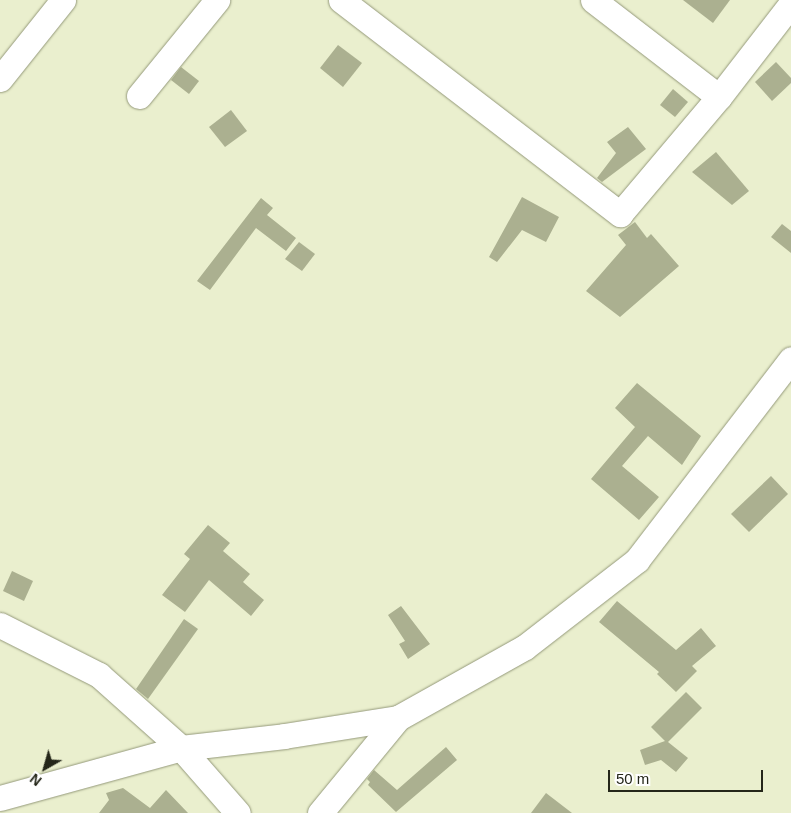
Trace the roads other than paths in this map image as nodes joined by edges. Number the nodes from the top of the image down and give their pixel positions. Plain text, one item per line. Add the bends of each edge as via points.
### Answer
1 (63, 0) edge
2 (217, 0) edge
3 (341, 0) edge
4 (593, 0) edge
5 (791, 4) edge
6 (0, 79) edge
7 (139, 96) dead end
8 (719, 97) junction
9 (791, 359) edge
10 (0, 625) edge
11 (398, 718) junction
12 (181, 748) junction
13 (0, 798) edge
14 (238, 813) edge
15 (320, 813) edge

1 - 6 street
2 - 7 street
3 - 8 street via 620,214
4 - 8 street
5 - 8 street
9 - 11 street via 637,560 525,647
10 - 12 street via 99,675
11 - 12 street
11 - 15 street
12 - 13 street
12 - 14 street

